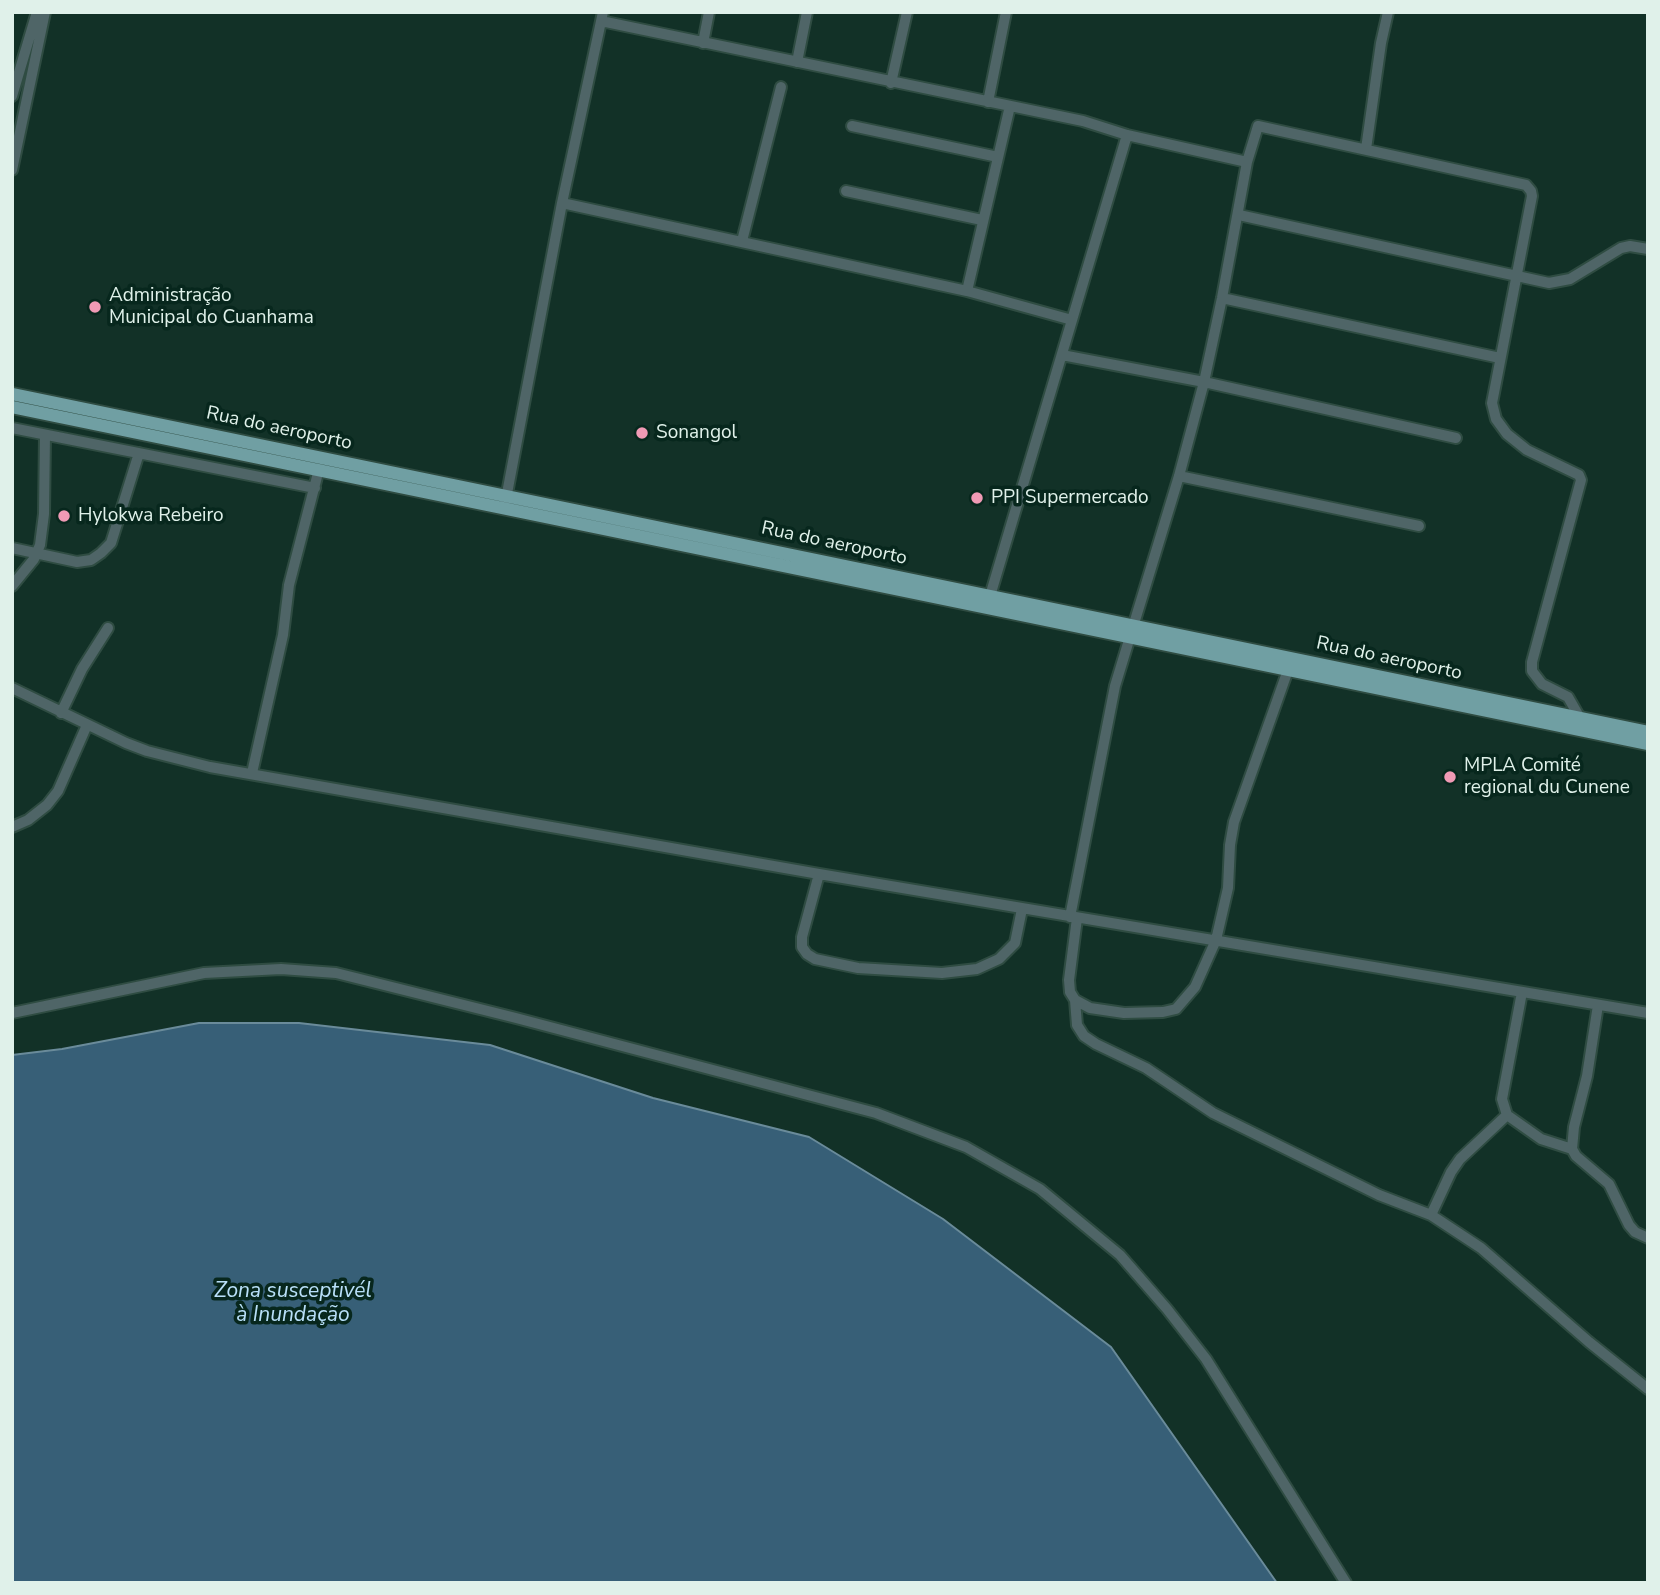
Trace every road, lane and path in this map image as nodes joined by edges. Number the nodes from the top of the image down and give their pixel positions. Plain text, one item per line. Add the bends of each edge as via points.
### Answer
1 (37, 12) edge
2 (45, 12) edge
3 (709, 12) edge
4 (807, 12) edge
5 (907, 12) edge
6 (1006, 12) edge
7 (1388, 12) edge
8 (602, 17) edge
9 (703, 43) junction
10 (797, 62) junction
11 (891, 83) junction
12 (782, 87) dead end
13 (13, 89) edge
14 (988, 102) junction
15 (1010, 106) junction
16 (852, 126) dead end
17 (1128, 135) junction
18 (1366, 149) junction
19 (998, 157) junction
20 (1247, 162) junction
21 (12, 170) edge
22 (846, 191) dead end
23 (562, 203) junction
24 (1238, 215) junction
25 (982, 220) junction
26 (742, 241) junction
27 (1648, 249) edge
28 (1516, 277) junction
29 (967, 291) junction
30 (1222, 298) junction
31 (1072, 320) junction
32 (1062, 355) junction
33 (1500, 358) junction
34 (1204, 382) junction
35 (12, 394) edge
36 (12, 407) edge
37 (12, 428) edge
38 (45, 435) junction
39 (1456, 438) dead end
40 (139, 453) junction
41 (319, 470) junction
42 (1179, 476) junction
43 (315, 488) junction
44 (505, 502) junction
45 (1419, 526) dead end
46 (12, 548) edge
47 (37, 554) junction
48 (12, 586) edge
49 (990, 596) junction
50 (108, 628) dead end
51 (1133, 633) junction
52 (1288, 670) junction
53 (12, 688) edge
54 (61, 713) junction
55 (1580, 724) junction
56 (87, 725) junction
57 (1648, 732) edge
58 (1648, 744) edge
59 (251, 773) junction
60 (12, 827) edge
61 (819, 874) junction
62 (1022, 909) junction
63 (1074, 918) junction
64 (1216, 940) junction
65 (1522, 992) junction
66 (1075, 1000) junction
67 (1598, 1005) junction
68 (12, 1013) edge
69 (1648, 1013) edge
70 (1507, 1115) junction
71 (1572, 1149) junction
72 (1431, 1215) junction
73 (1648, 1238) edge
74 (1648, 1388) edge
75 (1346, 1583) edge

1 - 13 street
2 - 21 street
3 - 9 street
4 - 10 street
5 - 11 street
6 - 14 street
7 - 18 street
8 - 9 street
8 - 23 street
9 - 10 street
10 - 11 street
11 - 14 street
12 - 26 street
14 - 15 street
15 - 17 street
15 - 19 street
16 - 19 street
17 - 20 street
17 - 31 street
18 - 20 street via 1258,126
18 - 28 street via 1526,186 1532,196
19 - 25 street
20 - 24 street
22 - 25 street
23 - 26 street
23 - 44 street
24 - 28 street
24 - 30 street
25 - 29 street
26 - 29 street
27 - 28 street via 1621,248 1570,279 1549,283
28 - 33 street
29 - 31 street
30 - 33 street
30 - 34 street
31 - 32 street
32 - 34 street
32 - 49 street
33 - 55 street via 1492,403 1496,419 1527,450 1580,475 1532,662 1542,684 1568,697
34 - 39 street
34 - 42 street
35 - 44 main road, Rua do aeroporto
36 - 41 main road, Rua do aeroporto
37 - 38 street
38 - 40 street
38 - 47 street via 44,514
40 - 43 street
40 - 47 street via 111,543 102,553 77,562
41 - 43 street
41 - 44 main road, Rua do aeroporto
42 - 45 street
42 - 51 street
43 - 59 street via 289,585 283,635
44 - 49 main road, Rua do aeroporto
44 - 51 main road, Rua do aeroporto
46 - 47 street
47 - 48 street
49 - 51 main road, Rua do aeroporto
50 - 54 street
51 - 52 main road, Rua do aeroporto
51 - 55 main road, Rua do aeroporto
51 - 63 street via 1112,699
52 - 55 main road, Rua do aeroporto
52 - 64 street via 1234,822 1228,888
53 - 54 street
54 - 56 street
55 - 57 main road, Rua do aeroporto
55 - 58 main road, Rua do aeroporto
56 - 59 street via 147,751
56 - 60 street via 58,791 28,820
59 - 61 street
61 - 62 street
61 - 62 street via 802,947 815,959 858,968 942,974 977,969 999,959 1015,943
62 - 63 street
63 - 64 street
63 - 66 street via 1069,980
64 - 65 street
64 - 66 street via 1195,987 1176,1009 1124,1013 1090,1008
65 - 67 street
65 - 70 street via 1502,1099
66 - 72 street via 1077,1025 1096,1044 1146,1068 1213,1113 1378,1195
67 - 69 street
67 - 71 street
68 - 75 street via 204,973 281,969 336,974 876,1113 966,1147 1040,1189 1120,1255 1160,1300 1206,1359
70 - 71 street via 1541,1139
70 - 72 street via 1460,1159
71 - 73 street via 1609,1184 1635,1232
72 - 74 street via 1481,1248

